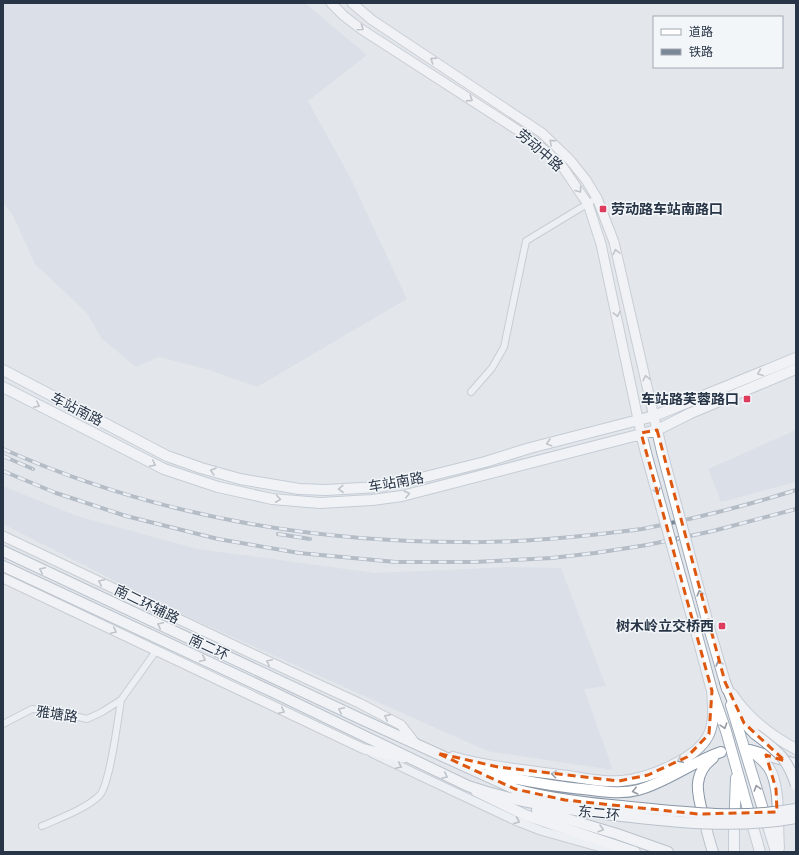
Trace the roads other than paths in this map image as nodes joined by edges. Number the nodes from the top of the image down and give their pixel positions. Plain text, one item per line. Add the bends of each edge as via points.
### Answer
1 (331, 3) edge
2 (352, 3) edge
3 (597, 198) junction
4 (588, 204) junction
5 (796, 358) edge
6 (796, 368) edge
7 (3, 370) edge
8 (3, 387) edge
9 (471, 392) dead end
10 (654, 416) junction
11 (639, 420) junction
12 (657, 430) junction
13 (641, 433) junction
14 (3, 536) edge
15 (3, 551) edge
16 (3, 566) edge
17 (3, 578) edge
18 (156, 651) junction
19 (725, 682) junction
20 (712, 692) junction
21 (121, 700) junction
22 (3, 724) edge
23 (415, 743) junction
24 (364, 749) junction
25 (796, 749) edge
26 (437, 753) junction
27 (410, 759) junction
28 (796, 764) edge
29 (736, 768) junction
30 (471, 770) junction
31 (796, 785) edge
32 (468, 786) junction
33 (511, 799) junction
34 (796, 809) edge
35 (796, 818) edge
36 (42, 826) dead end
37 (617, 852) edge
38 (634, 852) edge
39 (668, 852) edge
40 (713, 852) edge
41 (734, 852) edge
42 (760, 852) edge
43 (776, 852) edge
44 (780, 852) edge

1 -> 4 main road, 劳动中路 via 361,29 537,144 560,163
3 -> 2 main road, 劳动中路 via 570,160 542,133 372,20
3 - 4 street
10 -> 3 main road, 劳动中路 via 614,242
4 - 9 street via 526,241 504,347 492,368
4 -> 11 main road, 劳动中路 via 601,244
5 -> 10 main road, 车站南路
6 - 12 main road, 车站南路
11 -> 7 main road, 车站南路 via 448,472 401,482 353,489 299,489 240,479 167,456
8 -> 13 main road, 车站南路 via 164,469 218,487 296,502 347,502 402,496
10 - 11 main road, 车站南路
10 - 12 main road, 劳动中路
11 - 13 main road, 劳动中路
12 - 13 main road, 车站南路
19 -> 12 main road, 劳动中路, bridge
13 -> 20 main road, 劳动中路, bridge
23 -> 14 main road, 南二环辅路 via 401,725 359,703
23 -> 15 main road, 南二环
16 -> 27 main road, 南二环 via 275,692
17 -> 18 main road
18 - 21 street, 雅塘路
18 -> 24 main road
19 - 25 main road via 754,720
19 - 31 main road, bridge via 744,723 778,751 793,774
43 -> 19 main road
20 -> 26 main road via 712,723 709,734 695,750 648,775 619,781 498,768
20 -> 29 main road
21 - 22 street, 雅塘路 via 87,718 32,709
21 - 36 street via 106,783 101,795 91,803
23 - 26 main road, 东二环
24 - 27 main road
24 -> 37 street via 516,821
26 - 30 main road, 东二环
27 -> 32 main road, 东二环
28 - 44 main road via 750,750 763,760 770,770 776,789
29 - 41 main road, bridge
29 - 42 main road
30 - 34 main road, 东二环, bridge via 535,795 589,803 722,815
40 -> 30 main road via 698,794 698,782 707,763 721,752 646,787 622,793 546,785
32 - 33 main road, 东二环
32 - 38 main road via 524,815
33 - 35 main road, 东二环, bridge via 570,810 702,823 745,824
33 -> 39 main road via 540,811

